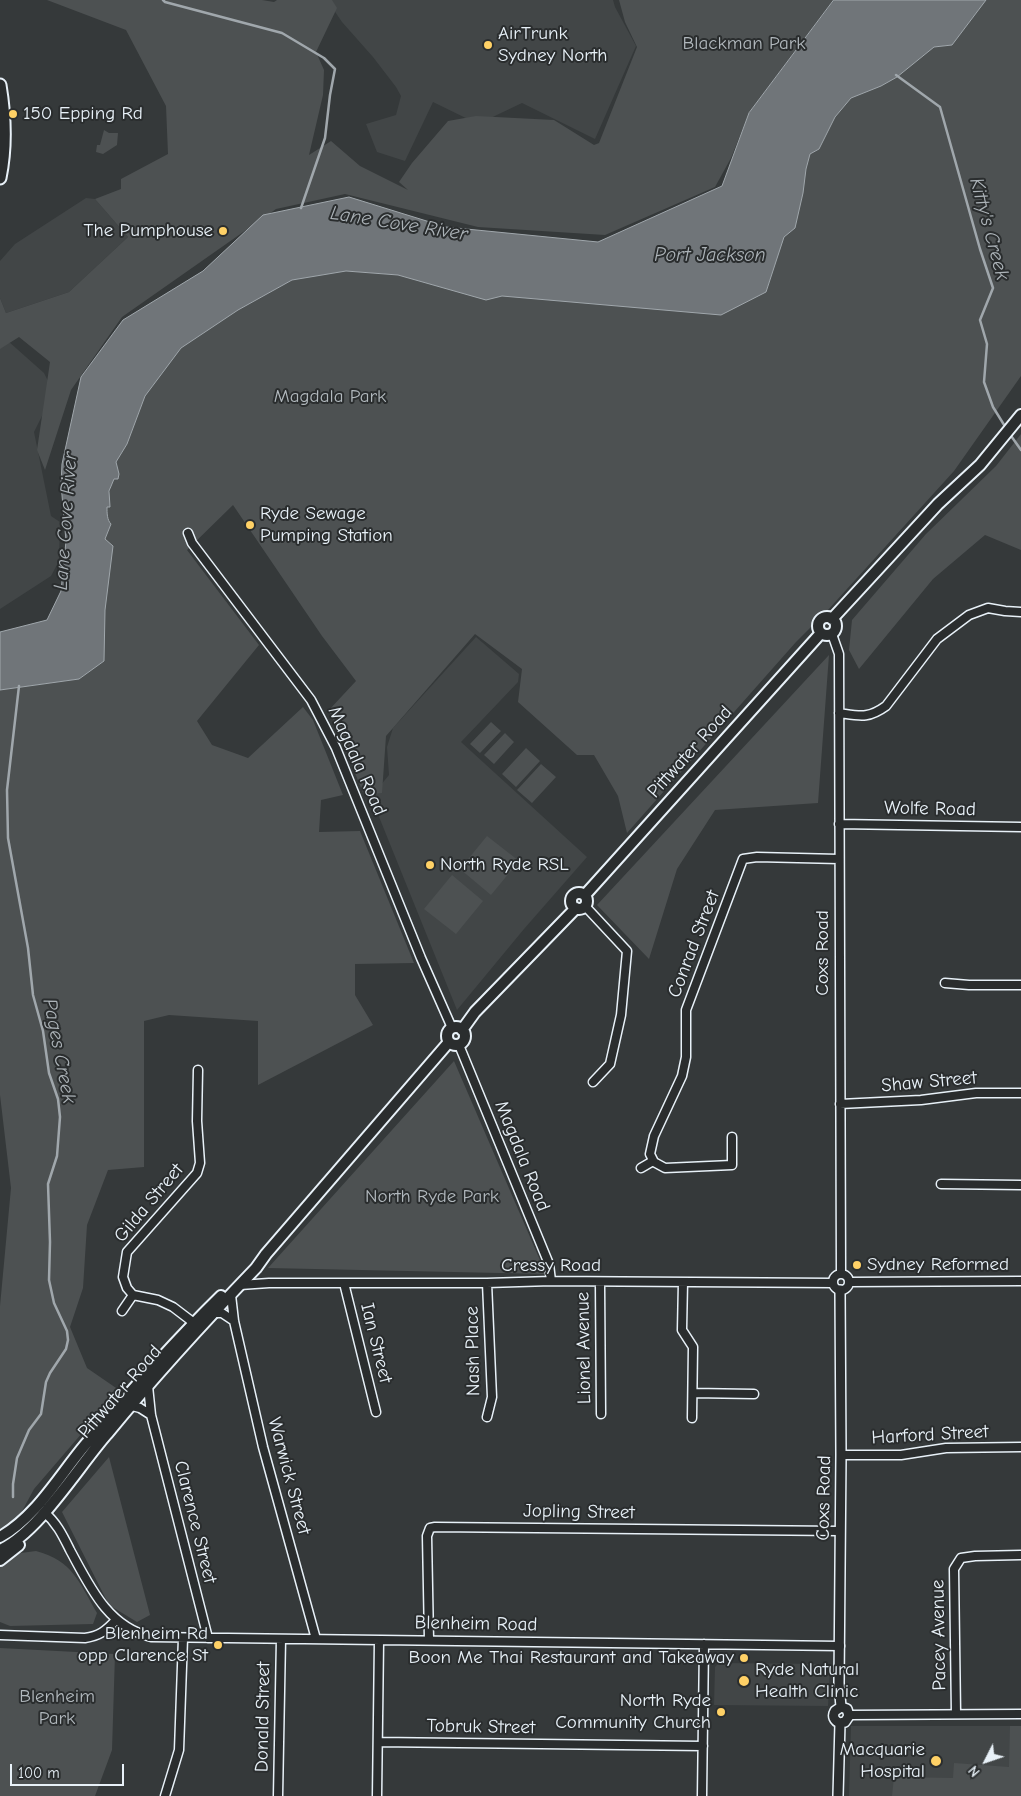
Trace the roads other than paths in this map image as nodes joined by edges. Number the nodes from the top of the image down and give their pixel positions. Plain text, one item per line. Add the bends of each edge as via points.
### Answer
1 (0, 85) edge
2 (0, 178) edge
3 (1020, 416) edge
4 (188, 532) dead end
5 (1021, 612) edge
6 (832, 619) junction
7 (820, 633) junction
8 (832, 634) junction
9 (839, 713) junction
10 (839, 824) junction
11 (1021, 827) edge
12 (839, 859) junction
13 (580, 907) junction
14 (945, 983) dead end
15 (1021, 985) edge
16 (457, 1029) junction
17 (454, 1044) junction
18 (198, 1070) dead end
19 (593, 1082) dead end
20 (1021, 1093) edge
21 (840, 1104) junction
22 (732, 1137) dead end
23 (654, 1161) junction
24 (641, 1168) dead end
25 (941, 1184) dead end
26 (1021, 1185) edge
27 (266, 1254) junction
28 (256, 1268) junction
29 (841, 1274) junction
30 (551, 1281) junction
31 (1021, 1281) edge
32 (600, 1282) junction
33 (683, 1282) junction
34 (833, 1282) junction
35 (849, 1282) junction
36 (269, 1283) junction
37 (344, 1283) junction
38 (488, 1283) junction
39 (240, 1285) junction
40 (840, 1290) junction
41 (133, 1295) junction
42 (231, 1295) junction
43 (122, 1311) dead end
44 (212, 1315) junction
45 (234, 1321) junction
46 (194, 1323) junction
47 (185, 1344) junction
48 (148, 1386) junction
49 (693, 1393) junction
50 (754, 1394) dead end
51 (132, 1406) junction
52 (376, 1412) dead end
53 (602, 1414) dead end
54 (151, 1415) junction
55 (487, 1417) dead end
56 (692, 1418) dead end
57 (1021, 1447) edge
58 (841, 1455) junction
59 (41, 1509) junction
60 (840, 1531) junction
61 (25, 1533) junction
62 (0, 1538) edge
63 (0, 1550) edge
64 (1021, 1555) edge
65 (0, 1560) edge
66 (116, 1620) junction
67 (0, 1635) edge
68 (183, 1638) junction
69 (208, 1638) junction
70 (281, 1639) junction
71 (316, 1639) junction
72 (379, 1640) junction
73 (429, 1640) junction
74 (704, 1644) junction
75 (840, 1646) junction
76 (841, 1707) junction
77 (956, 1714) junction
78 (1021, 1714) edge
79 (849, 1715) junction
80 (840, 1723) junction
81 (378, 1742) junction
82 (703, 1746) junction
83 (165, 1796) edge
84 (278, 1796) edge
85 (377, 1796) edge
86 (702, 1796) edge
87 (838, 1796) edge

1 - 2 main road via 3,104
3 - 6 main road via 980,465 938,504
4 - 16 street, Magdala Road via 192,543 311,700 324,723 421,958
5 - 9 street via 988,608 969,615 937,639 886,706 875,714 862,716
6 - 7 main road via 826,617 819,621
6 - 8 main road via 836,625
7 - 8 main road
7 - 13 main road, Pittwater Road via 584,895 573,895 572,902
8 - 9 street, Coxs Road via 839,654
9 - 10 street, Coxs Road
10 - 11 street, Wolfe Road
10 - 12 street, Coxs Road
12 - 21 street, Coxs Road
12 - 23 street, Conrad Street via 743,858 686,1010 686,1056 682,1076 654,1136 650,1154
13 - 16 main road
13 - 19 street via 627,951 622,1015 610,1064
14 - 15 street
16 - 17 main road via 464,1038
16 - 17 main road via 447,1035
17 - 27 main road, Pittwater Road
17 - 30 street, Magdala Road via 549,1264
18 - 41 street, Gilda Street via 200,1163 197,1174 126,1252 123,1277
20 - 21 street, Shaw Street via 976,1093 921,1100
21 - 29 street, Coxs Road
22 - 23 street via 732,1166 664,1168
23 - 24 street
25 - 26 street
27 - 28 main road, Pittwater Road
27 - 46 main road, Pittwater Road
28 - 36 street via 259,1280
28 - 39 main road, Pittwater Road
29 - 34 street via 835,1276
29 - 35 street via 847,1276
30 - 32 street, Cressy Road
30 - 38 street, Cressy Road
31 - 35 street
32 - 33 street, Cressy Road
32 - 53 street, Lionel Avenue
33 - 34 street, Cressy Road
33 - 49 street via 682,1330 693,1346
34 - 40 street
35 - 40 street
36 - 37 street, Cressy Road
36 - 39 street, Cressy Road
37 - 38 street, Cressy Road
37 - 52 street, Ian Street
38 - 55 street, Nash Place via 492,1397
39 - 42 main road, Pittwater Road
40 - 58 street, Coxs Road
41 - 43 street
41 - 46 street via 158,1300
42 - 44 main road, Pittwater Road
42 - 45 street, Warwick Street
44 - 45 street via 222,1313
44 - 46 street
44 - 47 main road, Pittwater Road
45 - 71 street, Warwick Street via 263,1447
46 - 47 street
46 - 59 main road, Pittwater Road via 100,1427
47 - 48 main road, Pittwater Road
48 - 51 main road, Pittwater Road
48 - 54 street, Clarence Street
49 - 50 street
49 - 56 street
51 - 54 street
51 - 59 main road, Pittwater Road
54 - 69 street, Clarence Street
57 - 58 street, Harford Street via 946,1448 902,1455
58 - 60 street, Coxs Road
59 - 61 main road, Pittwater Road
59 - 62 main road, Pittwater Road
59 - 66 street, Blenheim Road via 58,1526 103,1606
60 - 73 street, Jopling Street via 430,1528 427,1536
60 - 75 street, Coxs Road
61 - 63 main road, Pittwater Road
61 - 65 main road via 14,1550
64 - 77 street, Pacey Avenue via 961,1558 954,1569
66 - 67 street via 96,1637
66 - 68 street, Blenheim Road via 132,1631 148,1636
68 - 69 street, Blenheim Road
68 - 83 street via 179,1750
69 - 70 street, Blenheim Road
70 - 71 street, Blenheim Road
70 - 84 street, Donald Street
71 - 72 street, Blenheim Road
72 - 73 street, Blenheim Road
72 - 81 street
73 - 74 street, Blenheim Road
74 - 75 street, Blenheim Road
74 - 82 street
75 - 76 street, Coxs Road
76 - 79 street via 847,1709
76 - 80 street via 833,1716
77 - 78 street
77 - 79 street
79 - 80 street
80 - 87 street
81 - 82 street, Tobruk Street
81 - 85 street
82 - 86 street

